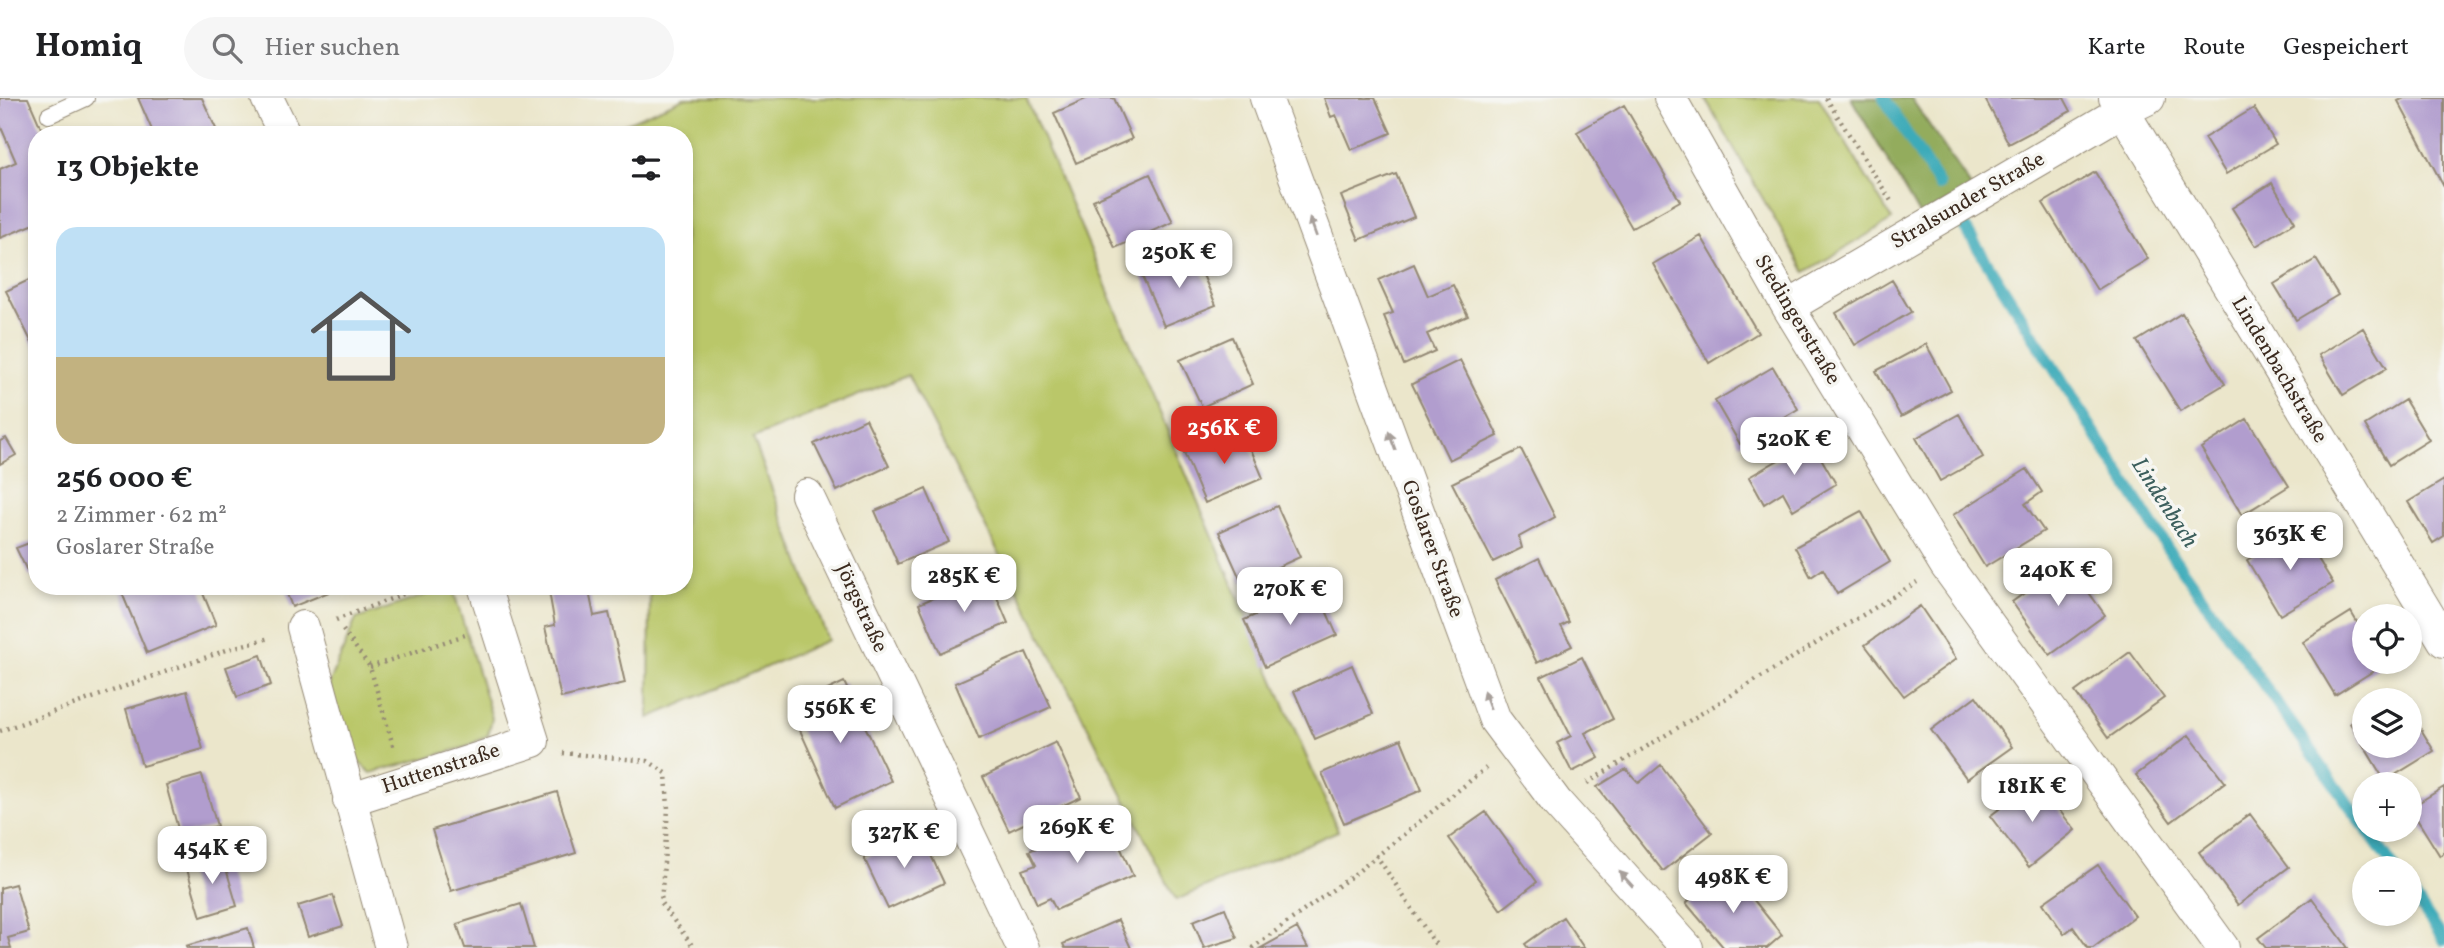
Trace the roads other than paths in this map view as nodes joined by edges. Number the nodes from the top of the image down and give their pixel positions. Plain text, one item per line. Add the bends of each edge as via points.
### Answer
1 (86, 98) edge
2 (267, 98) edge
3 (1266, 98) edge
4 (1670, 98) edge
5 (2129, 102) edge
6 (49, 115) dead end
7 (281, 126) edge
8 (1788, 307) junction
9 (807, 495) dead end
10 (487, 595) edge
11 (289, 632) road end
12 (2444, 641) edge
13 (349, 800) junction
14 (391, 948) edge
15 (1023, 948) edge
16 (1687, 948) edge
17 (2223, 948) edge

1 - 6 lane
2 - 7 street
16 -> 3 street, Goslarer Straße via 1557,803 1495,720
4 - 8 street, Stedingerstraße
5 - 8 street, Stralsunder Straße
5 - 12 street, Lindenbachstraße
8 - 17 street, Stedingerstraße via 1945,564
9 - 15 street, Jörgstraße
10 - 13 street, Huttenstraße via 533,740
11 - 13 street
13 - 14 street

